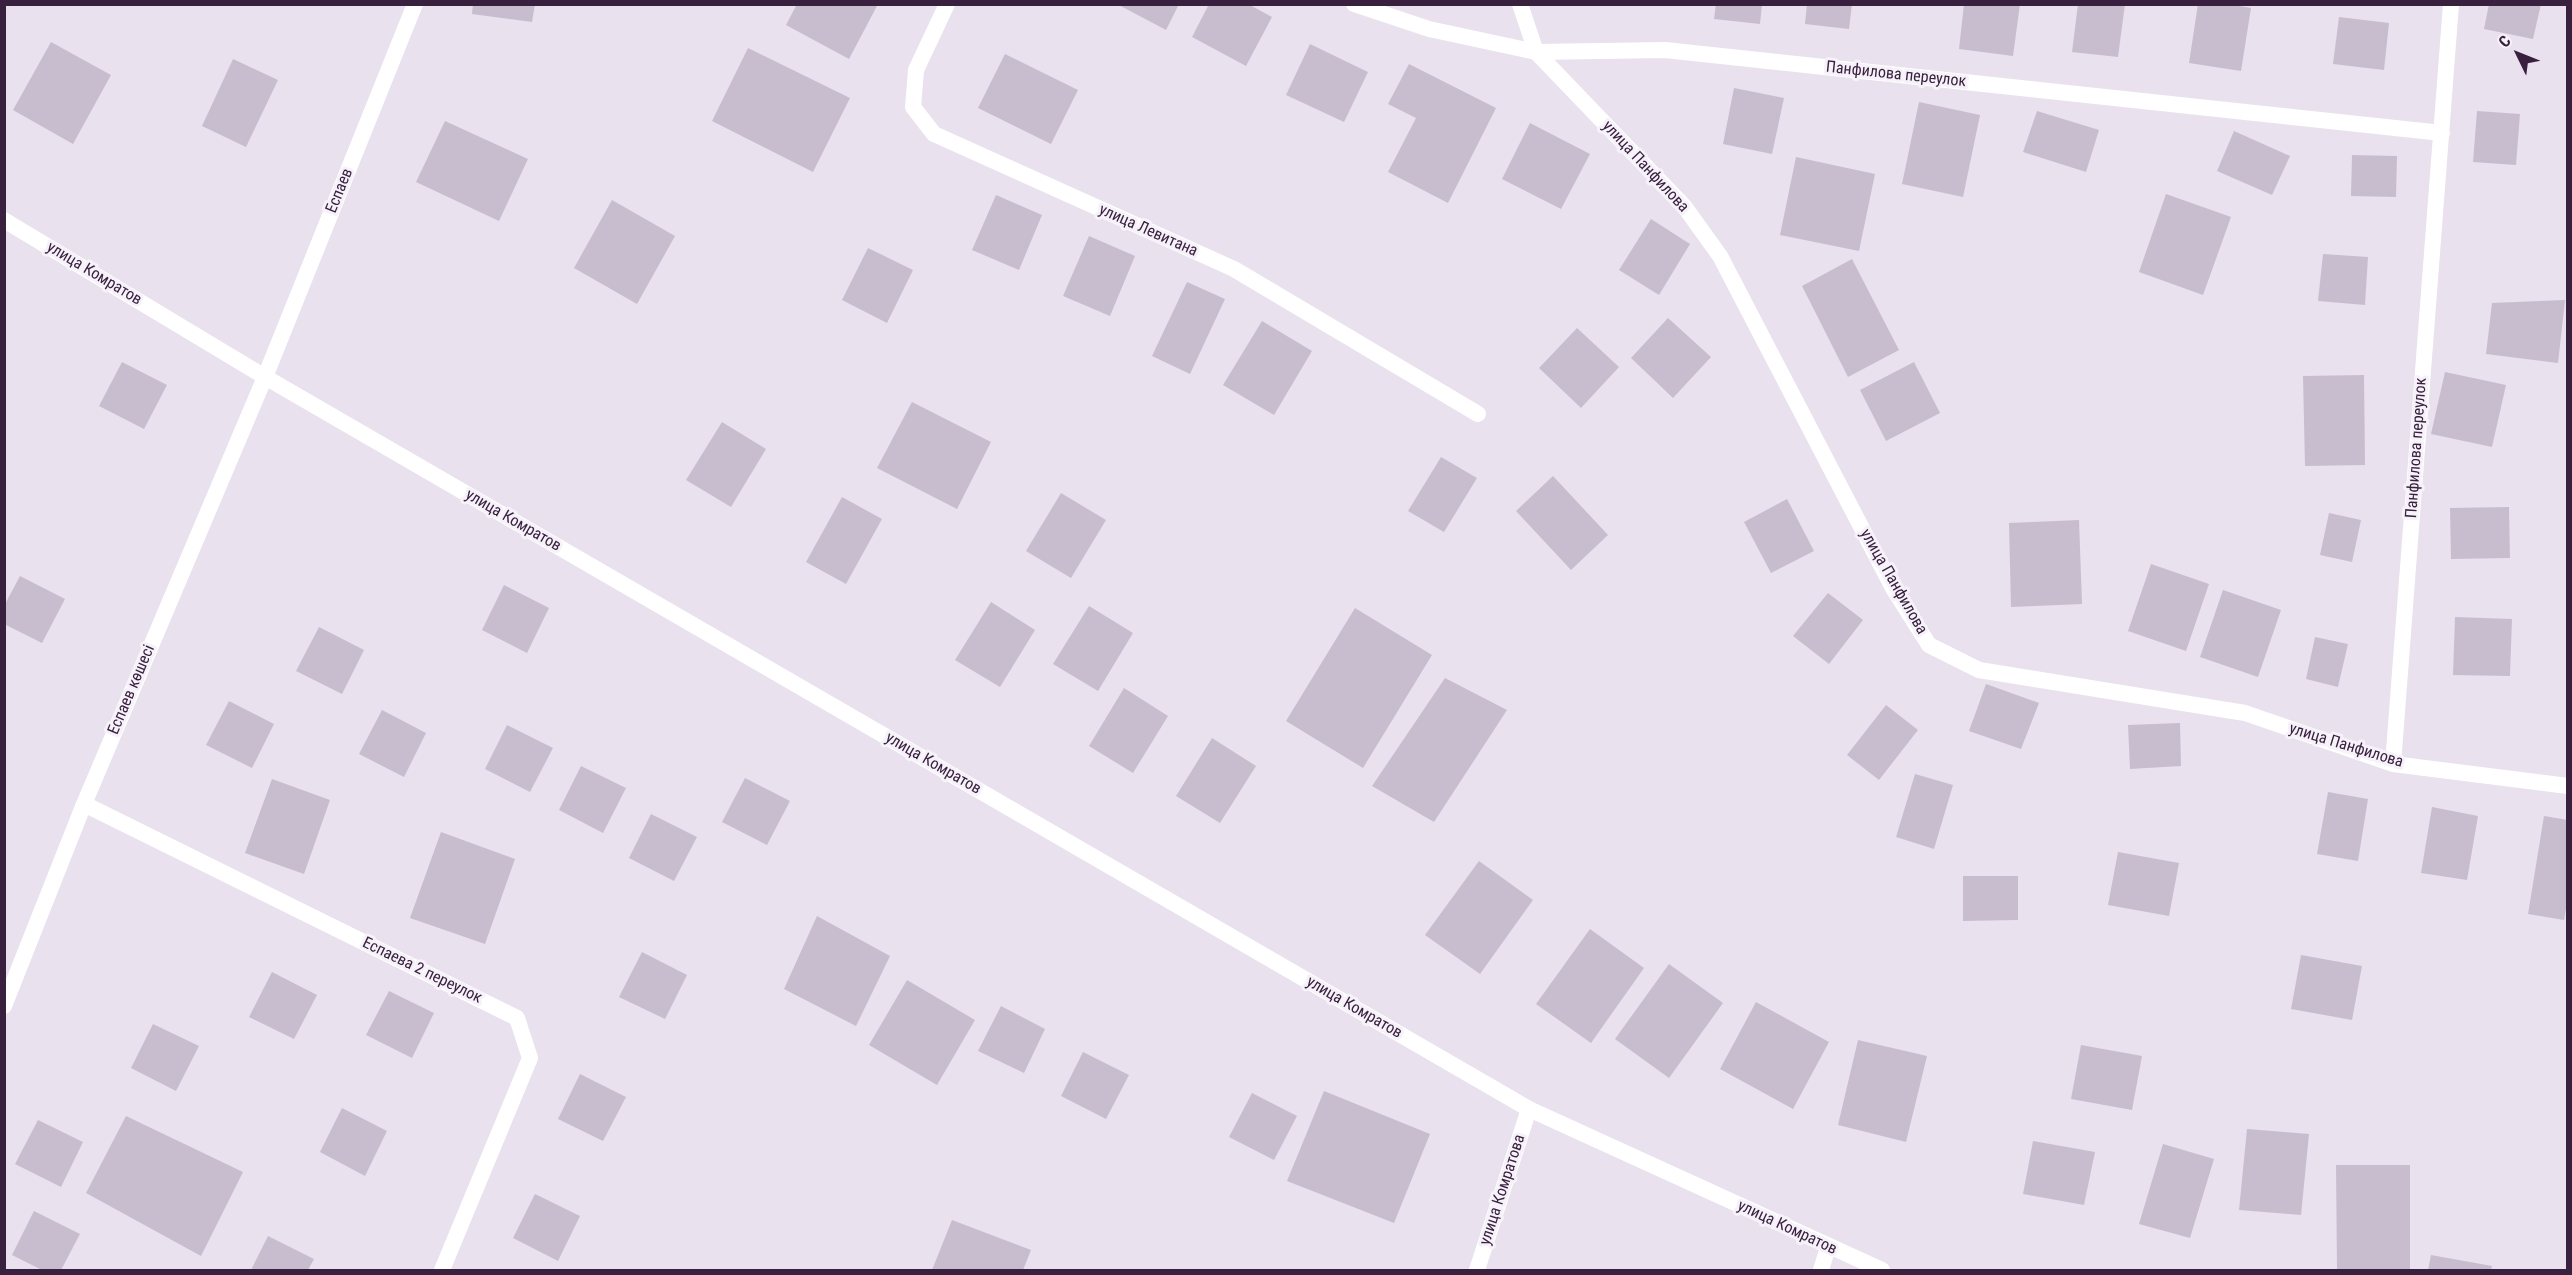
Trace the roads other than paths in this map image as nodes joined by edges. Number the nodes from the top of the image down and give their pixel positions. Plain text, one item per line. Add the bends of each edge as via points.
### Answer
1 (415, 4) edge
2 (947, 4) edge
3 (1354, 4) edge
4 (1520, 4) edge
5 (2451, 4) edge
6 (1536, 52) junction
7 (2442, 133) junction
8 (4, 220) edge
9 (265, 377) junction
10 (1478, 414) dead end
11 (2393, 764) junction
12 (2568, 786) edge
13 (84, 804) junction
14 (4, 1006) edge
15 (1529, 1109) junction
16 (1828, 1246) junction
17 (442, 1270) edge
18 (1477, 1270) edge
19 (1821, 1270) edge
20 (1882, 1270) edge

1 - 9 street, Еспаев
2 - 10 street, улица Левитана via 916,70 913,107 934,134 1234,269
3 - 6 street, Панфилова переулок via 1429,30
4 - 6 street, улица Панфилова
5 - 7 street, Панфилова переулок
6 - 7 street, Панфилова переулок via 1665,50
6 - 11 street, улица Панфилова via 1684,206 1720,256 1894,590 1929,645 1979,670 2245,713
7 - 11 street, Панфилова переулок
8 - 9 street, улица Комратов
9 - 13 street, Еспаев көшесі
9 - 15 street, улица Комратов
11 - 12 street, улица Панфилова
13 - 14 street, Еспаев көшесі
13 - 17 street, Еспаева 2 переулок via 517,1018 530,1058
15 - 16 street, улица Комратов
15 - 18 street, улица Комратова
16 - 19 street
16 - 20 street, улица Комратов

